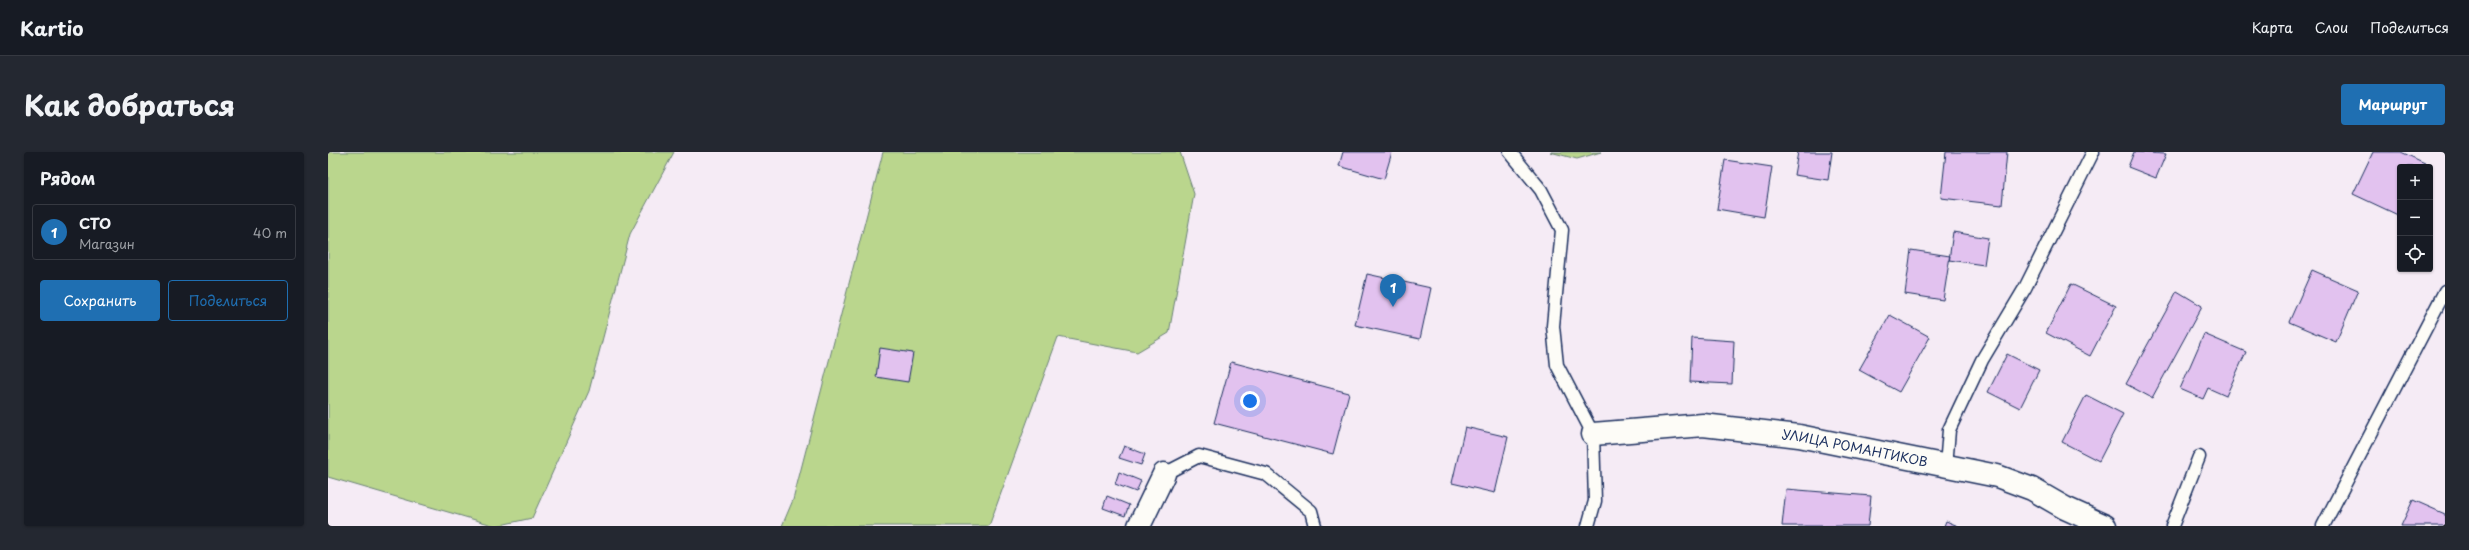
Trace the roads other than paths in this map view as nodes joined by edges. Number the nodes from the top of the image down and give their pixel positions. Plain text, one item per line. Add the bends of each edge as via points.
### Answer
1 (1510, 152) edge
2 (2093, 152) edge
3 (2445, 291) edge
4 (1593, 434) junction
5 (2199, 457) dead end
6 (1946, 466) junction
7 (1164, 474) joint
8 (1139, 526) edge
9 (1315, 526) edge
10 (1588, 526) edge
11 (2105, 526) edge
12 (2172, 526) edge
13 (2323, 526) edge

1 - 4 lane via 1541,190 1562,230 1553,326 1557,365
2 - 6 lane via 2025,288 1982,360 1949,430
3 - 13 lane
4 - 6 street, УЛИЦА РОМАНТИКОВ via 1703,425 1799,436
4 - 10 lane via 1595,501
5 - 12 lane
6 - 11 street, УЛИЦА РОМАНТИКОВ via 1997,476
7 - 8 street
7 - 9 lane via 1199,456 1266,474 1311,511

